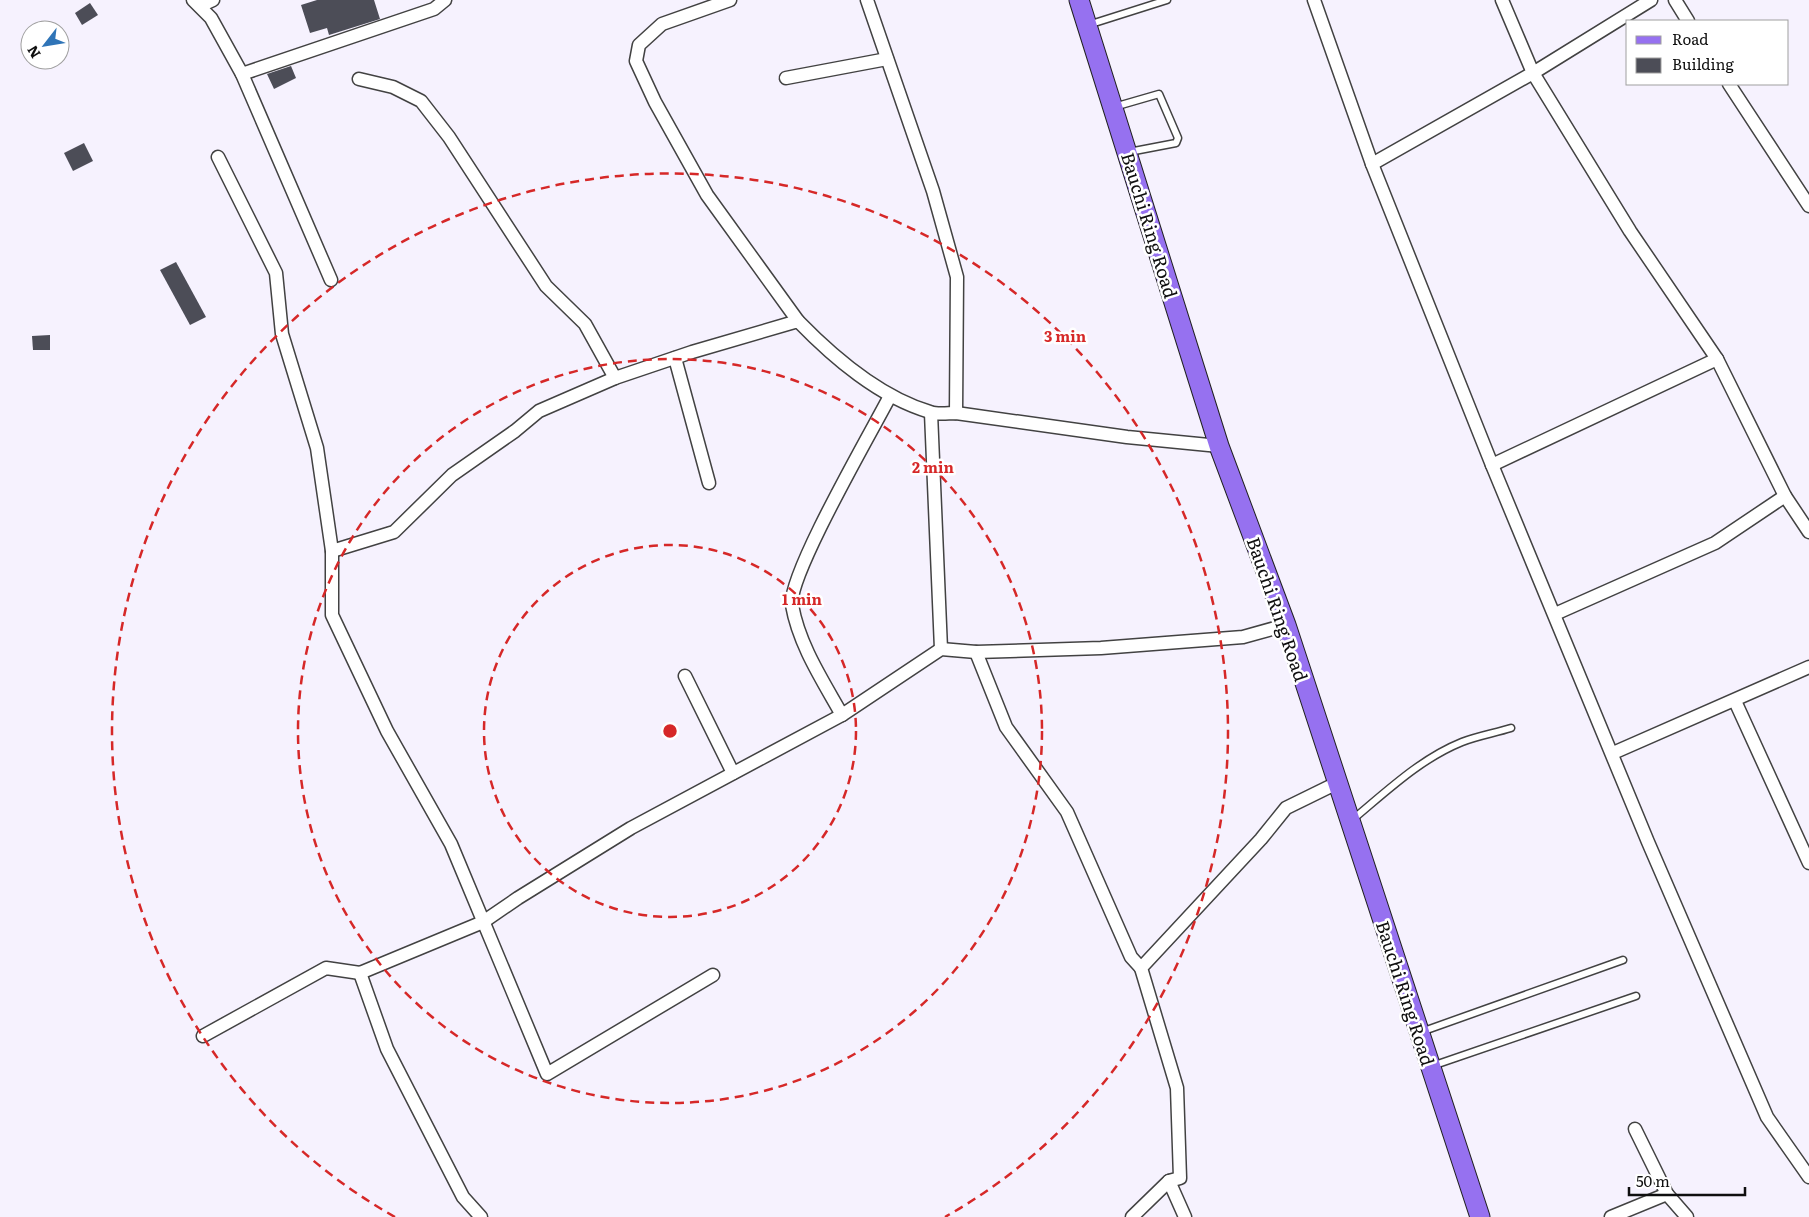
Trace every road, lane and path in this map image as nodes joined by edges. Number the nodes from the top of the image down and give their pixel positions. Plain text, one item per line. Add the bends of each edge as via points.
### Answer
1 (213, 0) edge
2 (445, 0) edge
3 (730, 0) edge
4 (867, 0) edge
5 (1079, 0) edge
6 (1168, 0) edge
7 (1314, 0) edge
8 (1502, 0) edge
9 (1651, 0) edge
10 (1674, 0) edge
11 (197, 3) edge
12 (1687, 20) edge
13 (1087, 26) junction
14 (887, 59) junction
15 (1533, 73) junction
16 (242, 74) junction
17 (786, 78) dead end
18 (359, 79) dead end
19 (1730, 85) edge
20 (1113, 108) junction
21 (1127, 152) junction
22 (218, 157) dead end
23 (1372, 164) junction
24 (1809, 206) edge
25 (331, 280) dead end
26 (798, 321) junction
27 (675, 358) junction
28 (1717, 359) junction
29 (616, 378) junction
30 (890, 396) junction
31 (931, 413) junction
32 (956, 413) junction
33 (1219, 446) junction
34 (1492, 465) junction
35 (709, 483) dead end
36 (1785, 496) junction
37 (1809, 532) edge
38 (332, 551) junction
39 (1555, 614) junction
40 (1286, 625) junction
41 (941, 649) junction
42 (976, 652) junction
43 (1809, 667) edge
44 (685, 676) dead end
45 (1735, 701) junction
46 (842, 716) junction
47 (1511, 728) dead end
48 (1613, 753) junction
49 (732, 774) junction
50 (1337, 783) junction
51 (1350, 823) junction
52 (1809, 863) edge
53 (483, 922) junction
54 (1624, 960) dead end
55 (1141, 968) junction
56 (360, 973) junction
57 (713, 975) dead end
58 (1636, 996) dead end
59 (1420, 1033) junction
60 (203, 1036) dead end
61 (1431, 1067) junction
62 (1635, 1129) dead end
63 (1809, 1177) edge
64 (1168, 1181) junction
65 (1666, 1194) junction
66 (480, 1217) edge
67 (1132, 1217) edge
68 (1185, 1217) edge
69 (1480, 1217) edge
70 (1611, 1217) edge
71 (1687, 1217) edge

1 - 11 street
2 - 16 street via 434,9
3 - 26 street via 662,24 639,45 636,61 707,195
4 - 14 street
5 - 13 main road, Bauchi Ring Road
6 - 13 lane
7 - 23 street
8 - 15 street
9 - 15 street
10 - 12 street
11 - 16 street via 210,18
13 - 20 main road, Bauchi Ring Road
14 - 17 street
14 - 32 street via 933,191 957,277
15 - 23 street
15 - 28 street via 1630,231
16 - 25 street
18 - 29 street via 393,87 420,101 449,137 546,286 585,324
19 - 24 street
20 - 21 main road, Bauchi Ring Road
20 - 21 lane via 1159,94 1178,138 1176,143
21 - 33 main road, Bauchi Ring Road
22 - 38 street via 276,274 282,334 317,448
23 - 34 street
26 - 27 street
26 - 30 street via 829,352
27 - 29 street
27 - 35 street
28 - 34 street
28 - 36 street
29 - 38 street via 539,411 452,475 394,532
30 - 31 street
30 - 46 street via 804,559 792,603 808,653
31 - 32 street
31 - 41 street
32 - 33 street via 1127,437
33 - 40 main road, Bauchi Ring Road
34 - 39 street
36 - 37 street
36 - 39 street via 1715,544
38 - 53 street via 332,615 388,731 451,844
39 - 48 street
40 - 42 street via 1244,637 1100,648
40 - 50 main road, Bauchi Ring Road
41 - 42 street
41 - 46 street
42 - 55 street via 1006,727 1067,812 1131,957
43 - 45 street
44 - 49 street
45 - 48 street
45 - 52 street
46 - 49 street
47 - 51 lane via 1463,741 1435,755
48 - 63 street via 1767,1117
49 - 53 street via 631,828
50 - 51 main road, Bauchi Ring Road
50 - 55 street via 1286,808
51 - 59 main road, Bauchi Ring Road
53 - 56 street
53 - 57 street via 547,1074
54 - 59 lane
55 - 64 street via 1176,1088 1180,1178
56 - 60 street via 326,968
56 - 66 street via 387,1049 463,1197
58 - 61 lane
59 - 61 main road, Bauchi Ring Road
61 - 69 main road, Bauchi Ring Road
62 - 65 street
64 - 67 street
64 - 68 street
65 - 70 street
65 - 71 street

